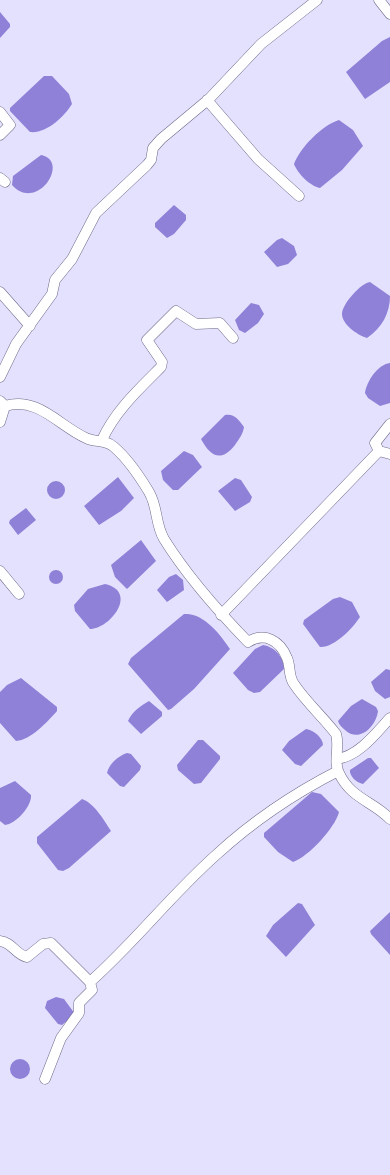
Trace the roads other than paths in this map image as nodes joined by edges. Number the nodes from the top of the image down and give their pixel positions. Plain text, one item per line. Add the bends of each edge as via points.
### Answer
1 (317, 0) edge
2 (379, 0) edge
3 (390, 14) edge
4 (207, 100) junction
5 (0, 112) edge
6 (0, 135) edge
7 (299, 196) dead end
8 (0, 292) edge
9 (30, 326) junction
10 (234, 338) dead end
11 (0, 377) edge
12 (2, 404) edge
13 (0, 422) edge
14 (390, 424) edge
15 (102, 440) junction
16 (385, 452) edge
17 (0, 572) edge
18 (19, 594) dead end
19 (221, 615) junction
20 (390, 718) edge
21 (338, 759) junction
22 (338, 771) junction
23 (390, 819) edge
24 (0, 942) edge
25 (90, 982) junction
26 (44, 1079) dead end

1 - 4 street via 261,44
2 - 3 street
4 - 7 street via 258,159
4 - 9 street via 155,144 147,166 96,213 72,259 54,280 52,294
5 - 6 street via 10,125
8 - 9 street
9 - 11 street via 16,344
10 - 15 street via 220,324 196,324 176,311 147,340 162,362 161,367 120,410
12 - 13 street
12 - 15 street via 36,408 88,440
14 - 16 street via 376,443
15 - 19 street via 115,448 146,487 164,539
16 - 19 street
17 - 18 street
19 - 21 street via 248,642 260,636 267,637 283,651 292,681 336,734
20 - 21 street via 358,749
21 - 22 street
22 - 23 street via 356,796 382,810
22 - 25 street via 281,803 215,855 146,929
24 - 25 street via 8,942 27,957 42,944 51,943
25 - 26 street via 92,990 79,1003 79,1014 61,1038

